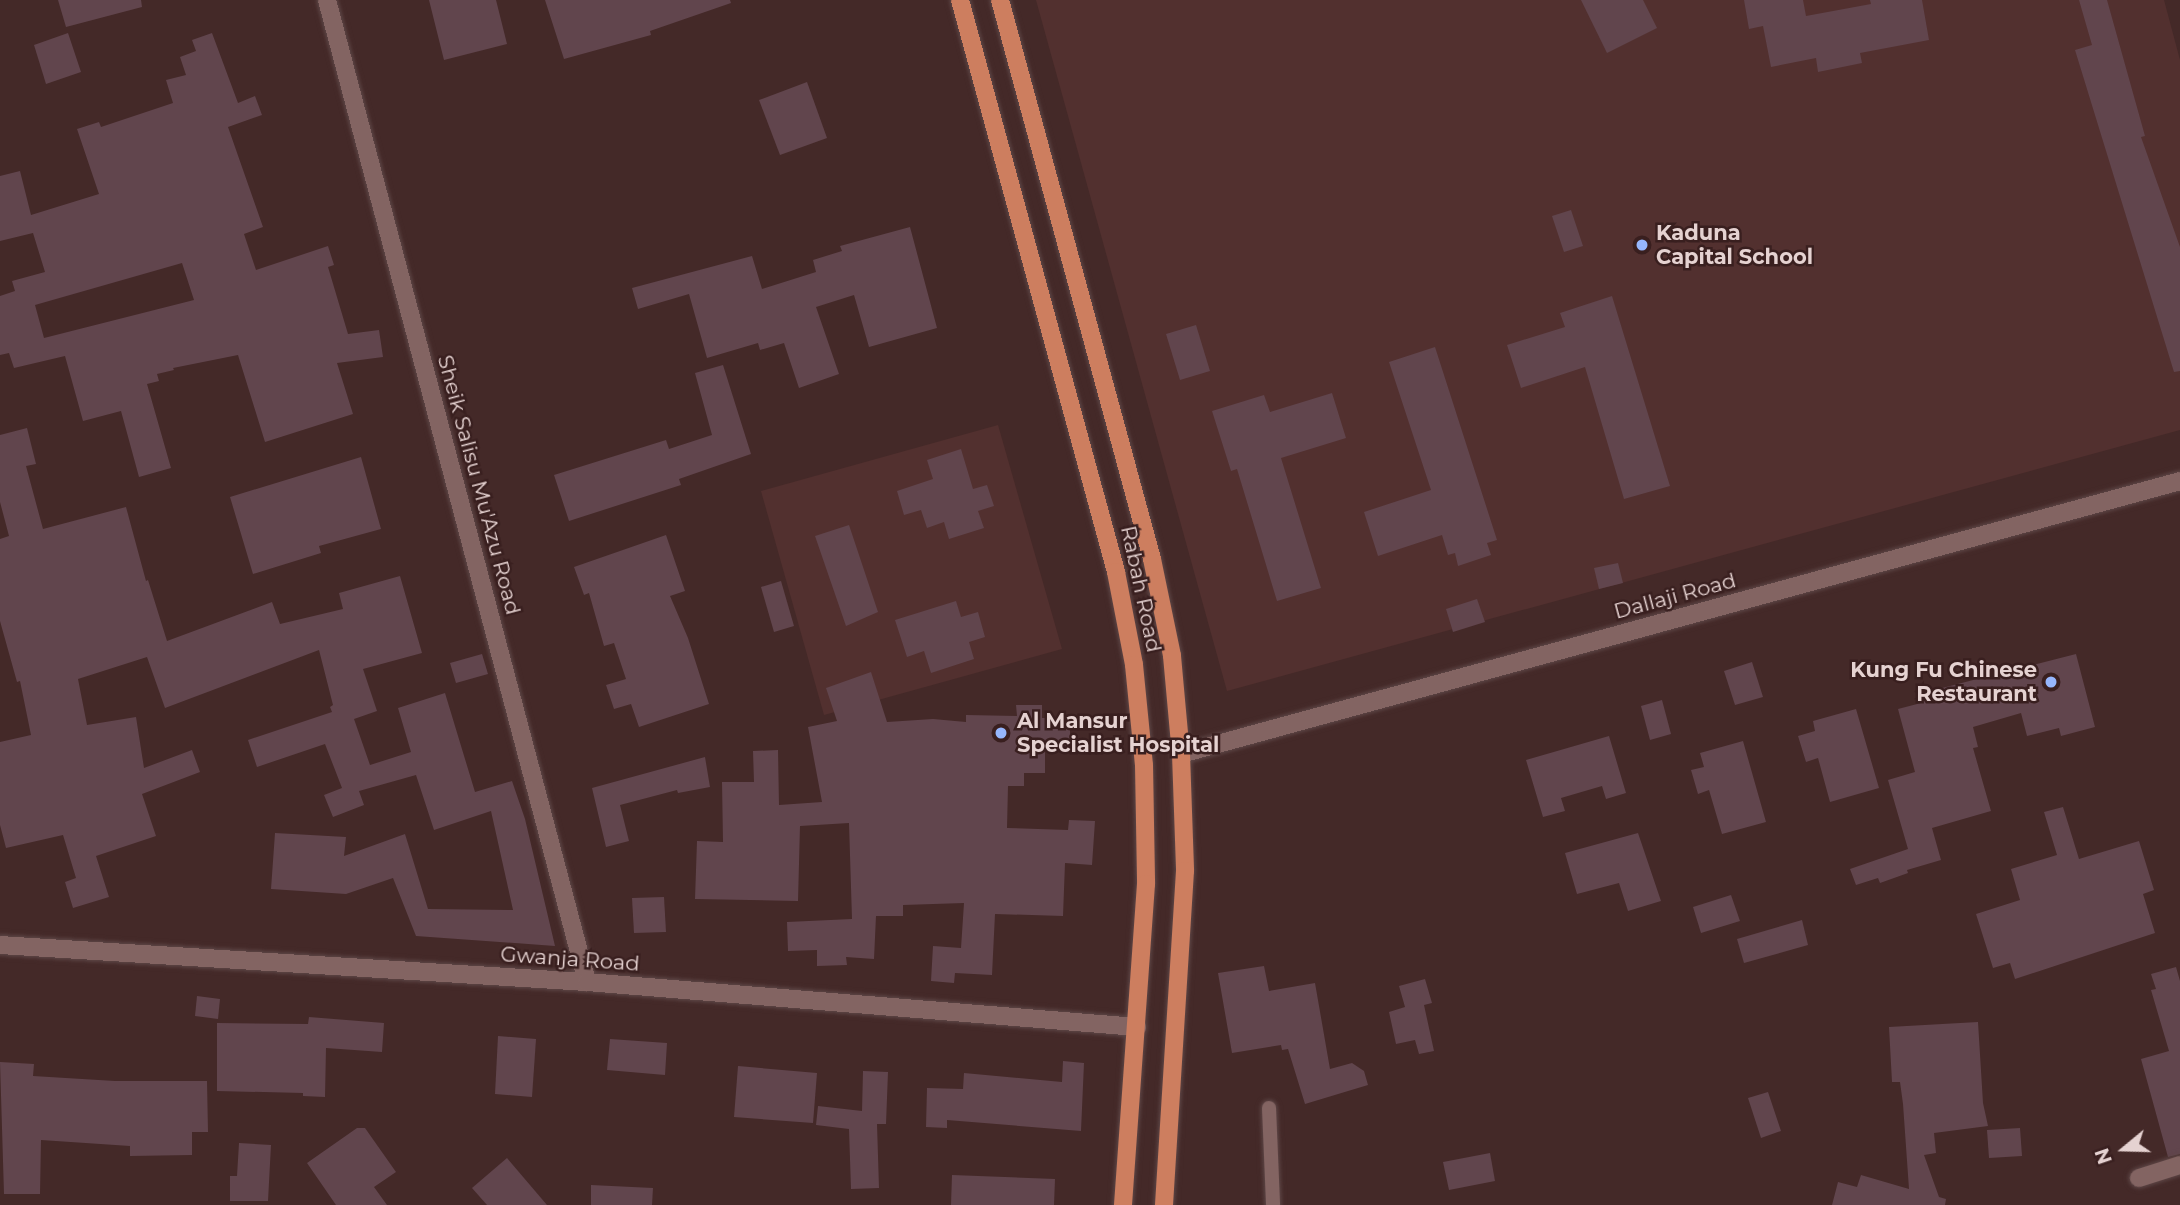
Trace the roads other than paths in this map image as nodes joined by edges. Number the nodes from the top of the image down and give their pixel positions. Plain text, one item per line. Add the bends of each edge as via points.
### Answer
1 (327, 0) edge
2 (960, 0) edge
3 (1000, 0) edge
4 (2180, 481) edge
5 (1181, 754) junction
6 (0, 945) edge
7 (587, 982) junction
8 (1137, 1027) junction
9 (1269, 1108) dead end
10 (2180, 1165) edge
11 (2139, 1178) dead end
12 (1123, 1205) edge
13 (1164, 1205) edge
14 (1273, 1205) edge

1 - 7 street, Sheik Salisu Mu'Azu Road
2 - 8 main road, Rabah Road via 1116,572 1134,665 1144,765 1146,884
3 - 5 main road, Rabah Road via 1152,558 1172,656
4 - 5 street, Dallaji Road
5 - 13 main road, Rabah Road via 1185,872
6 - 7 street, Gwanja Road
7 - 8 street, Gwanja Road
8 - 12 main road, Rabah Road
9 - 14 lane
10 - 11 street

